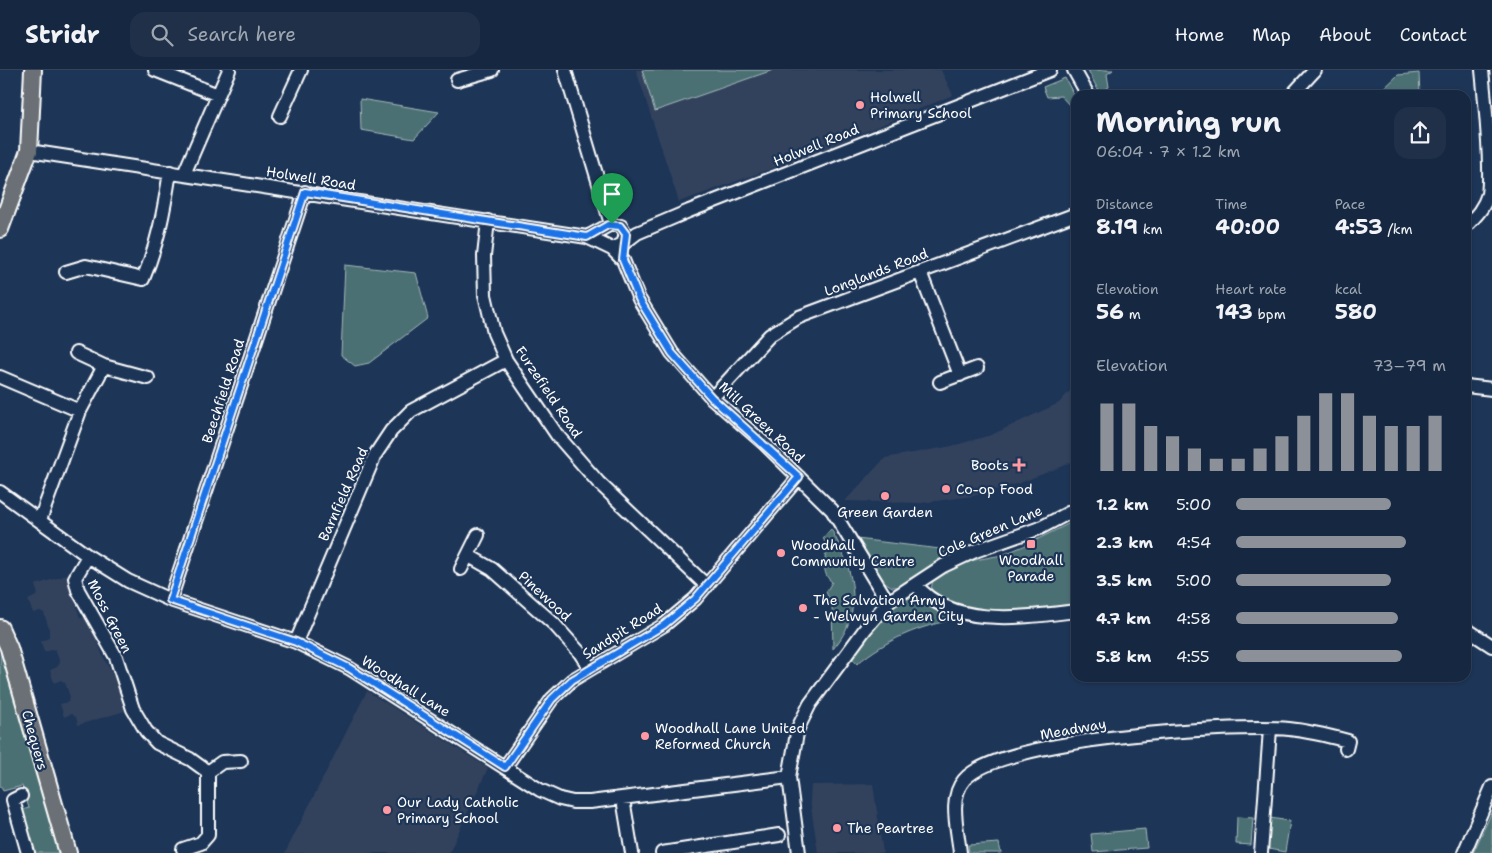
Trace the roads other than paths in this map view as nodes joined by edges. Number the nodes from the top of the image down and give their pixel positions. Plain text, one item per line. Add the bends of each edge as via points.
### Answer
1 (33, 70) edge
2 (155, 70) edge
3 (229, 70) edge
4 (300, 70) edge
5 (492, 70) edge
6 (565, 70) edge
7 (1050, 70) edge
8 (1074, 70) edge
9 (1315, 70) edge
10 (1482, 70) edge
11 (456, 80) dead end
12 (1085, 90) edge
13 (1297, 90) edge
14 (218, 95) junction
15 (280, 116) dead end
16 (29, 151) junction
17 (170, 172) junction
18 (184, 174) junction
19 (305, 192) junction
20 (1071, 216) edge
21 (488, 221) junction
22 (1471, 221) edge
23 (608, 226) junction
24 (0, 229) edge
25 (587, 237) junction
26 (616, 245) junction
27 (66, 272) dead end
28 (920, 272) junction
29 (76, 353) dead end
30 (506, 360) junction
31 (104, 366) junction
32 (977, 368) dead end
33 (960, 375) junction
34 (0, 377) edge
35 (148, 378) dead end
36 (940, 382) dead end
37 (1471, 387) edge
38 (1492, 389) edge
39 (712, 398) junction
40 (80, 411) junction
41 (799, 477) junction
42 (0, 492) edge
43 (1071, 512) edge
44 (40, 520) junction
45 (478, 535) dead end
46 (88, 556) junction
47 (470, 556) junction
48 (461, 569) dead end
49 (916, 585) junction
50 (707, 586) junction
51 (170, 600) junction
52 (888, 602) junction
53 (1071, 612) edge
54 (0, 628) edge
55 (1471, 632) edge
56 (296, 642) junction
57 (1492, 646) edge
58 (590, 668) junction
59 (1270, 729) junction
60 (1346, 749) dead end
61 (241, 761) dead end
62 (505, 767) junction
63 (208, 772) junction
64 (789, 777) junction
65 (1492, 787) edge
66 (21, 796) dead end
67 (623, 799) junction
68 (779, 835) dead end
69 (183, 849) dead end
70 (28, 853) edge
71 (68, 853) edge
72 (632, 853) edge
73 (662, 853) edge
74 (799, 853) edge
75 (960, 853) edge
76 (1261, 853) edge
77 (1464, 853) edge

1 - 16 main road
2 - 14 street
3 - 14 street
4 - 15 street
5 - 11 street
6 - 23 street
7 - 26 street, Holwell Road via 689,211
8 - 12 street
9 - 13 street
10 - 22 street via 1491,176 1481,210
14 - 18 street
16 - 17 street, Holwell Road
16 - 24 main road
17 - 18 street, Holwell Road
17 - 27 street via 163,220 154,255 143,279 86,266
18 - 19 street, Holwell Road
19 - 21 street, Holwell Road
19 - 51 street, Beechfield Road
20 - 28 street, Longlands Road
21 - 25 street, Holwell Road
21 - 30 street, Furzefield Road via 484,256 485,295 494,333
23 - 25 street
23 - 26 street, Mill Green Road via 601,235
23 - 26 street via 620,226 625,230
25 - 26 street, Holwell Road
26 - 39 street, Mill Green Road via 639,299 672,353
28 - 33 street
28 - 39 street, Longlands Road via 799,317 770,335
29 - 31 street
30 - 50 street, Furzefield Road via 557,435 598,482
30 - 56 street, Barnfield Road via 411,411 391,431 375,455
31 - 35 street
31 - 40 street
32 - 33 street
33 - 36 street
34 - 40 street
37 - 38 street
39 - 41 street, Mill Green Road
40 - 44 street
41 - 50 street, Sandpit Road
41 - 52 street, Mill Green Road via 844,527
42 - 44 street, Woodhall Lane
43 - 49 street, Cole Green Lane via 1040,528 960,557
44 - 46 street, Woodhall Lane
45 - 47 street
46 - 51 street, Woodhall Lane
46 - 63 street, Moss Green via 75,578 78,590 116,657 133,709 156,743 190,759
47 - 48 street
47 - 58 street, Pinewood via 492,569 549,619
49 - 52 street, Cole Green Lane
49 - 53 street via 926,597 940,605 981,616
50 - 58 street, Sandpit Road via 664,625
51 - 56 street, Woodhall Lane
52 - 64 street, Cole Green Lane via 810,704 798,728
54 - 71 main road, Chequers via 9,648
55 - 57 street
56 - 62 street, Woodhall Lane via 349,668
58 - 62 street, Sandpit Road via 552,699
59 - 60 street, Meadway via 1327,735 1348,741
59 - 75 street, Meadway via 1120,736 1047,748 992,762 968,774 958,788
59 - 76 street
61 - 63 street via 222,762
62 - 67 street, Woodhall Lane via 560,799 574,802
63 - 69 street via 208,835 201,843
64 - 67 street, Woodhall Lane
64 - 74 street, Cole Green Lane
65 - 77 street
66 - 70 street via 12,800
67 - 72 street
68 - 73 street

